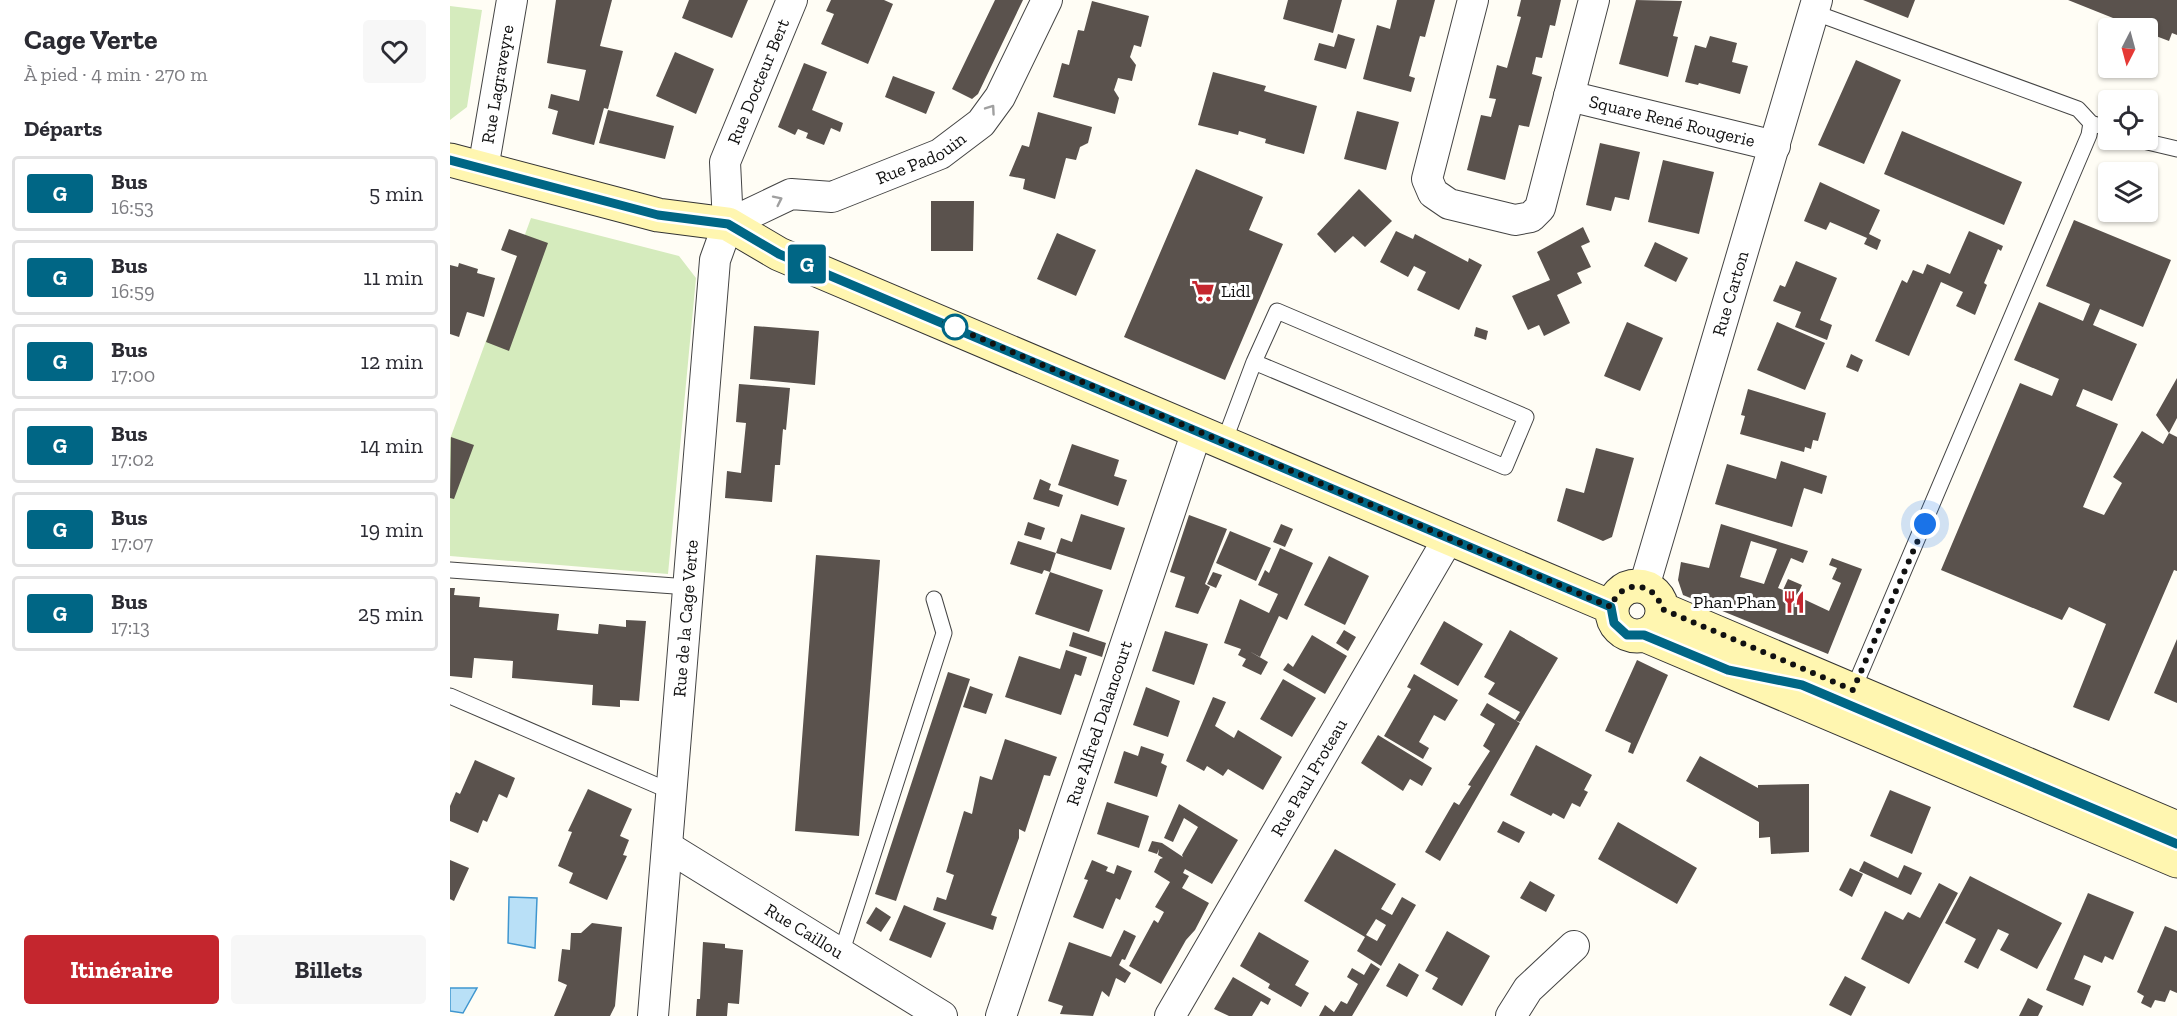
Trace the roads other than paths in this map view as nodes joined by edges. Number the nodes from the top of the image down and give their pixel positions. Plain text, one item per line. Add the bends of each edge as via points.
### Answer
1 (512, 0) edge
2 (792, 0) edge
3 (1047, 0) edge
4 (1473, 0) edge
5 (1594, 0) edge
6 (1815, 6) edge
7 (1569, 96) junction
8 (2091, 123) junction
9 (2098, 125) edge
10 (2158, 144) edge
11 (1775, 146) junction
12 (2177, 149) edge
13 (450, 160) edge
14 (483, 169) junction
15 (728, 224) junction
16 (1254, 362) junction
17 (1211, 437) junction
18 (1448, 539) junction
19 (450, 570) edge
20 (689, 587) junction
21 (934, 599) dead end
22 (1611, 607) junction
23 (1650, 610) junction
24 (1728, 670) junction
25 (1853, 690) junction
26 (450, 696) edge
27 (672, 792) junction
28 (2177, 828) edge
29 (2177, 844) edge
30 (668, 847) junction
31 (2177, 861) edge
32 (1574, 946) dead end
33 (842, 954) junction
34 (652, 1016) edge
35 (942, 1016) edge
36 (1001, 1016) edge
37 (1170, 1016) edge
38 (1511, 1016) edge

1 - 14 street, Rue Lagraveyre
2 - 15 street, Rue Docteur Bert via 725,162
15 -> 3 street, Rue Padouin via 791,194 832,197 940,154 981,123 1000,97
4 - 7 street, Square René Rougerie via 1427,179 1433,193 1449,204 1515,220 1531,217 1540,208
5 - 7 street, Square René Rougerie
6 - 8 lane via 2078,110
6 - 11 street, Rue Carton
7 - 11 street, Square René Rougerie
8 - 9 lane
8 - 25 lane
10 - 12 lane
11 - 23 street, Rue Carton
13 - 14 main road
14 - 15 main road via 658,215
15 - 17 main road via 779,254
15 - 20 street, Rue de la Cage Verte via 715,260
16 - 16 lane via 1505,467 1526,417 1277,310
16 - 17 lane
17 - 18 main road
17 - 36 street, Rue Alfred Dalancourt
18 - 22 main road
18 - 37 street, Rue Paul Proteau
19 - 20 lane
20 - 27 street, Rue de la Cage Verte
21 - 33 lane via 944,633
22 - 23 main road via 1620,592 1636,585
22 - 23 main road via 1614,623 1627,635
23 - 24 main road
23 - 25 main road
24 - 29 lane via 1802,685
24 - 31 main road
25 - 28 main road
26 - 27 lane
27 - 30 street, Rue de la Cage Verte
30 - 33 street, Rue Caillou
30 - 34 street, Rue de la Cage Verte
32 - 38 street via 1527,989
33 - 35 street, Rue Caillou

